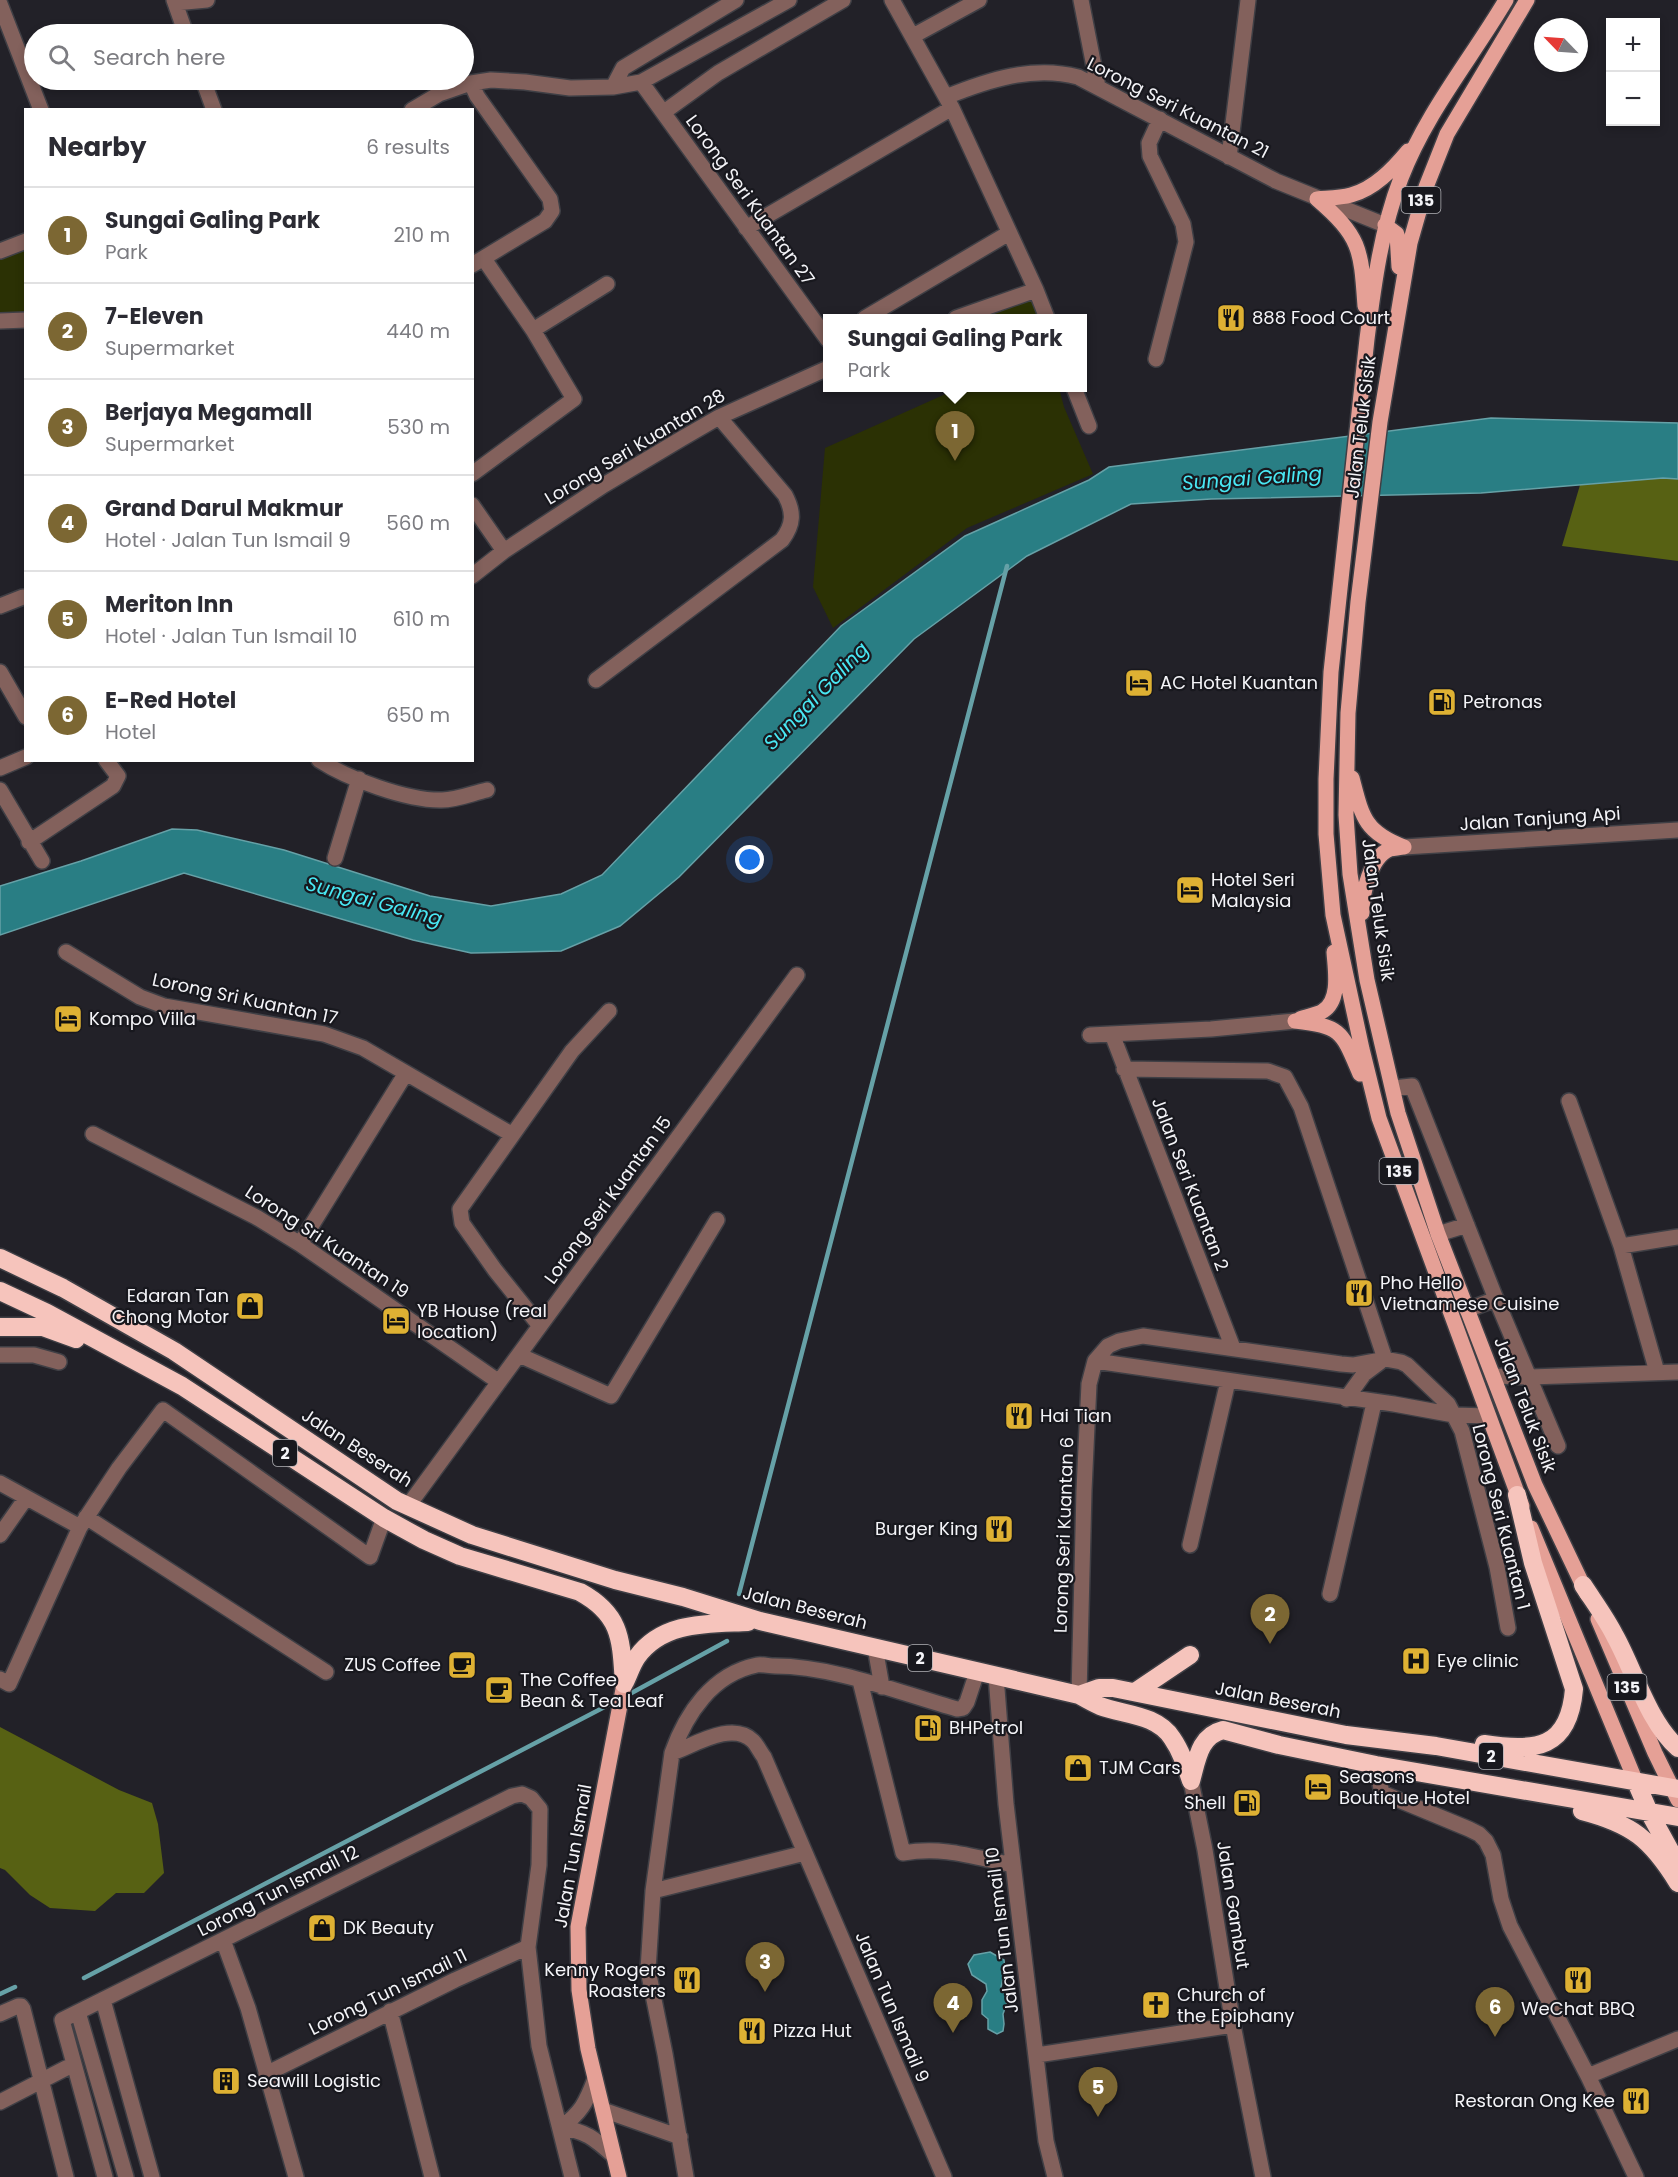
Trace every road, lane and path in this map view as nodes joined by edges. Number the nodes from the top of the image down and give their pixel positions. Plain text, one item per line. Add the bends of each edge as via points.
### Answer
1 (207, 0) edge
2 (736, 0) edge
3 (789, 0) edge
4 (843, 0) edge
5 (892, 0) edge
6 (979, 0) edge
7 (1081, 0) edge
8 (1248, 0) edge
9 (1494, 0) edge
10 (1506, 0) edge
11 (1527, 0) edge
12 (174, 1) edge
13 (0, 4) edge
14 (182, 24) edge
15 (912, 36) junction
16 (1470, 57) junction
17 (24, 66) edge
18 (641, 82) junction
19 (474, 83) edge
20 (613, 87) junction
21 (1098, 87) junction
22 (33, 90) edge
23 (207, 90) edge
24 (451, 90) edge
25 (474, 90) edge
26 (949, 102) junction
27 (40, 108) edge
28 (213, 108) edge
29 (415, 108) edge
30 (664, 112) junction
31 (1160, 119) junction
32 (1422, 135) junction
33 (1229, 157) junction
34 (1317, 199) junction
35 (1385, 225) junction
36 (747, 228) junction
37 (1009, 233) junction
38 (24, 242) edge
39 (0, 251) edge
40 (478, 262) edge
41 (607, 284) dead end
42 (1036, 290) junction
43 (1398, 311) junction
44 (872, 314) edge
45 (967, 314) edge
46 (1045, 314) edge
47 (24, 320) edge
48 (0, 321) edge
49 (533, 330) junction
50 (823, 333) edge
51 (1367, 339) junction
52 (1156, 359) dead end
53 (823, 370) edge
54 (1076, 392) edge
55 (719, 417) junction
56 (1089, 426) dead end
57 (474, 473) edge
58 (474, 508) edge
59 (504, 551) junction
60 (474, 574) edge
61 (23, 597) dead end
62 (0, 606) edge
63 (0, 672) edge
64 (596, 680) dead end
65 (24, 714) edge
66 (24, 758) edge
67 (1347, 759) junction
68 (108, 762) edge
69 (323, 762) edge
70 (0, 768) edge
71 (359, 779) junction
72 (0, 790) edge
73 (487, 790) dead end
74 (1678, 830) edge
75 (29, 842) junction
76 (1404, 847) junction
77 (335, 858) dead end
78 (42, 861) dead end
79 (1333, 915) junction
80 (1362, 951) junction
81 (66, 952) dead end
82 (797, 975) dead end
83 (609, 1011) dead end
84 (1294, 1021) junction
85 (1112, 1034) junction
86 (1090, 1035) dead end
87 (1124, 1069) junction
88 (406, 1073) junction
89 (1393, 1088) junction
90 (1569, 1101) dead end
91 (1379, 1118) junction
92 (93, 1134) dead end
93 (511, 1134) junction
94 (717, 1220) dead end
95 (1467, 1225) junction
96 (1438, 1234) junction
97 (1678, 1237) edge
98 (300, 1244) junction
99 (1621, 1246) junction
100 (0, 1259) edge
101 (0, 1292) edge
102 (1496, 1299) junction
103 (1467, 1310) junction
104 (540, 1326) junction
105 (0, 1327) edge
106 (1233, 1348) junction
107 (0, 1355) edge
108 (519, 1355) junction
109 (131, 1358) junction
110 (1385, 1359) junction
111 (1095, 1361) junction
112 (59, 1362) dead end
113 (1658, 1372) junction
114 (1678, 1372) edge
115 (1493, 1376) junction
116 (1530, 1377) junction
117 (499, 1382) junction
118 (1228, 1382) junction
119 (1346, 1399) junction
120 (1374, 1402) junction
121 (1454, 1415) junction
122 (1488, 1416) junction
123 (1558, 1446) dead end
124 (0, 1484) edge
125 (1517, 1495) junction
126 (26, 1498) junction
127 (408, 1506) junction
128 (384, 1518) junction
129 (83, 1522) junction
130 (0, 1535) edge
131 (1190, 1545) dead end
132 (1583, 1585) junction
133 (1330, 1594) dead end
134 (760, 1621) junction
135 (1508, 1628) dead end
136 (875, 1647) junction
137 (1190, 1655) dead end
138 (326, 1672) dead end
139 (976, 1672) junction
140 (996, 1676) junction
141 (4, 1681) edge
142 (860, 1681) junction
143 (882, 1687) junction
144 (623, 1688) junction
145 (1135, 1692) junction
146 (1079, 1695) junction
147 (1346, 1735) junction
148 (1678, 1748) edge
149 (672, 1753) junction
150 (1376, 1766) junction
151 (1191, 1781) junction
152 (1636, 1782) junction
153 (1472, 1783) junction
154 (1676, 1792) edge
155 (1649, 1812) junction
156 (1678, 1817) edge
157 (805, 1853) junction
158 (1013, 1864) junction
159 (1678, 1865) edge
160 (1678, 1883) edge
161 (653, 1891) junction
162 (223, 1940) junction
163 (528, 1947) junction
164 (103, 2000) junction
165 (78, 2012) junction
166 (390, 2012) junction
167 (0, 2014) edge
168 (1233, 2025) junction
169 (1678, 2039) edge
170 (1037, 2055) junction
171 (74, 2064) junction
172 (266, 2073) junction
173 (1588, 2076) junction
174 (595, 2079) junction
175 (41, 2081) junction
176 (0, 2102) edge
177 (603, 2110) junction
178 (560, 2128) junction
179 (680, 2137) junction
180 (614, 2156) junction
181 (66, 2177) edge
182 (105, 2177) edge
183 (126, 2177) edge
184 (152, 2177) edge
185 (296, 2177) edge
186 (432, 2177) edge
187 (572, 2177) edge
188 (619, 2177) edge
189 (686, 2177) edge
190 (944, 2177) edge
191 (1055, 2177) edge
192 (1263, 2177) edge
193 (1636, 2177) edge

1 - 12 street
2 - 20 street via 623,68
3 - 18 street
4 - 30 street via 718,73
5 - 15 street
6 - 15 street
7 - 21 street
8 - 33 street
9 - 16 main road
10 - 16 main road, Jalan Teluk Sisik / 135
11 - 43 main road, Jalan Teluk Sisik / 135 via 1459,111 1436,160 1416,216
12 - 14 street
13 - 17 street
15 - 26 street
16 - 32 main road, Jalan Teluk Sisik / 135
18 - 20 street
18 - 30 street, Lorong Seri Kuantan 27
19 - 20 street
21 - 26 street, Lorong Seri Kuantan 21 via 1078,77 1050,72 1023,74 998,80
21 - 31 street, Lorong Seri Kuantan 21
22 - 27 street
23 - 28 street
24 - 29 street
25 - 40 street via 550,199 552,211 545,221
26 - 36 street, Lorong Seri Kuantan 21
26 - 37 street
30 - 36 street, Lorong Seri Kuantan 27
31 - 33 street, Lorong Seri Kuantan 21
31 - 52 street via 1149,143 1150,156 1183,224 1186,242
32 - 34 main road via 1371,186 1349,196
32 - 35 main road, Jalan Teluk Sisik / 135
33 - 34 street, Lorong Seri Kuantan 21
34 - 35 street, Lorong Seri Kuantan 21
34 - 51 main road via 1345,225 1358,247
35 - 43 main road via 1393,229 1399,243
35 - 51 main road, Jalan Teluk Sisik / 135
36 - 50 street, Lorong Seri Kuantan 27
37 - 42 street
37 - 44 street
38 - 39 street
40 - 49 street
41 - 49 street
42 - 45 street
42 - 46 street
43 - 67 main road, Jalan Teluk Sisik / 135 via 1380,422 1351,678
47 - 48 street
49 - 57 street via 574,399
51 - 79 main road, Jalan Teluk Sisik / 135 via 1331,672 1326,834
53 - 55 street, Lorong Seri Kuantan 28
54 - 56 street
55 - 59 street, Lorong Seri Kuantan 28 via 604,485
55 - 64 street via 785,495 791,506 790,530 782,540
58 - 59 street
59 - 60 street, Lorong Seri Kuantan 28
61 - 62 street
63 - 65 street
66 - 70 street
67 - 76 main road via 1364,818 1385,840
67 - 80 main road, Jalan Teluk Sisik / 135 via 1348,846
68 - 75 street via 118,776 113,786
69 - 71 street
71 - 73 street via 418,800 444,800
71 - 77 street
72 - 75 street
74 - 76 street, Jalan Tanjung Api
75 - 78 street
76 - 80 main road via 1388,850 1376,860 1368,878 1362,899
79 - 84 main road via 1335,989 1331,1003 1324,1011
79 - 91 main road, Jalan Teluk Sisik / 135
80 - 89 main road, Jalan Teluk Sisik / 135
81 - 88 street, Lorong Sri Kuantan 17 via 156,1003 324,1034 363,1048
82 - 104 street, Lorong Seri Kuantan 15
83 - 93 street via 572,1051
84 - 85 street
84 - 91 main road via 1328,1026 1339,1033
85 - 86 street
85 - 87 street, Jalan Seri Kuantan 2
87 - 106 street, Jalan Seri Kuantan 2
87 - 110 street via 1268,1071 1285,1077 1301,1107
88 - 93 street, Lorong Sri Kuantan 17
88 - 98 street
89 - 95 street via 1412,1086
89 - 96 main road, Jalan Teluk Sisik / 135
90 - 99 street
91 - 122 main road, Jalan Teluk Sisik / 135
92 - 98 street, Lorong Sri Kuantan 19 via 256,1217
93 - 104 street via 462,1204 462,1223
94 - 108 street via 611,1396
95 - 96 street
95 - 102 street
96 - 103 main road, Jalan Teluk Sisik / 135
97 - 99 street
98 - 117 street, Lorong Sri Kuantan 19
99 - 113 street
100 - 127 highway, Jalan Beserah / 2 via 63,1288 174,1351
101 - 109 highway, 2
102 - 103 street
102 - 116 street
103 - 115 main road, Jalan Teluk Sisik / 135
104 - 108 street, Lorong Seri Kuantan 15
105 - 109 highway via 43,1327
106 - 110 street via 1353,1365
106 - 111 street via 1143,1336 1108,1346
107 - 112 street via 34,1354
108 - 117 street, Lorong Seri Kuantan 15
109 - 128 highway, 2 via 182,1386
110 - 119 street via 1364,1374
110 - 121 street, Lorong Seri Kuantan 1 via 1407,1365 1448,1404
111 - 118 street
111 - 146 street, Lorong Seri Kuantan 6 via 1087,1420
113 - 114 street
113 - 116 street
115 - 116 street
115 - 132 main road, Jalan Teluk Sisik / 135 via 1534,1485
116 - 123 street
117 - 127 street, Lorong Seri Kuantan 15
118 - 119 street
118 - 131 street
119 - 120 street
120 - 121 street
120 - 133 street
121 - 122 street
121 - 135 street, Lorong Seri Kuantan 1 via 1462,1431 1494,1556
122 - 125 main road, Jalan Teluk Sisik / 135
124 - 126 street
125 - 147 highway via 1533,1563 1574,1689 1573,1703 1562,1728 1553,1739 1536,1747 1499,1746 1397,1731
125 - 152 main road, Jalan Teluk Sisik / 135
126 - 129 street
126 - 130 street
127 - 134 highway, Jalan Beserah / 2 via 472,1535
128 - 129 street via 370,1557 163,1410
128 - 144 highway, 2 via 460,1556 580,1592 594,1600 609,1612 616,1629
129 - 138 street
129 - 141 street
132 - 148 highway via 1615,1634 1654,1718
132 - 154 main road, Jalan Teluk Sisik / 135
134 - 136 highway, Jalan Beserah / 2
134 - 144 highway, 2 via 680,1627 657,1637 637,1657
136 - 139 highway, Jalan Beserah / 2
136 - 143 street
137 - 145 highway
139 - 140 highway, Jalan Beserah / 2
139 - 143 street via 967,1702 957,1709
140 - 146 highway, Jalan Beserah / 2
140 - 158 street, Jalan Tun Ismail 10
142 - 143 street
142 - 149 street via 824,1671 757,1665 729,1676 701,1698 687,1717
142 - 158 street via 903,1853 943,1850
144 - 174 main road, Jalan Tun Ismail via 578,1927 579,1990
145 - 146 highway, Jalan Beserah / 2 via 1099,1688
145 - 147 highway, Jalan Beserah / 2
146 - 151 highway, 2 via 1165,1729 1181,1754
147 - 152 highway, Jalan Beserah / 2 via 1436,1746
149 - 157 street, Jalan Tun Ismail 9 via 723,1734 738,1734 753,1741 764,1757
149 - 161 street
150 - 151 highway, 2 via 1222,1730 1205,1739
150 - 153 highway, 2
150 - 173 street via 1382,1793 1469,1829 1486,1841 1510,1926
151 - 168 street, Jalan Gambut
152 - 154 highway, Jalan Beserah / 2
152 - 155 highway
153 - 155 highway, 2
153 - 160 highway via 1620,1823 1647,1841
155 - 156 highway, 2
155 - 159 highway
157 - 161 street
157 - 190 street, Jalan Tun Ismail 9
158 - 170 street, Jalan Tun Ismail 10
161 - 179 street via 648,1970
162 - 163 street, Lorong Tun Ismail 12 via 522,1794 540,1809 539,1864
162 - 164 street, Lorong Tun Ismail 12
162 - 172 street
163 - 166 street, Lorong Tun Ismail 11
163 - 178 street via 539,2046
164 - 165 street, Lorong Tun Ismail 12
164 - 184 street
165 - 171 street, Lorong Tun Ismail 12 via 61,2022
165 - 183 street
166 - 172 street, Lorong Tun Ismail 11
166 - 186 street
167 - 175 street via 21,2006
168 - 170 street
168 - 192 street, Jalan Gambut
169 - 173 street
170 - 191 street, Jalan Tun Ismail 10 via 1046,2141
171 - 175 street
171 - 182 street
172 - 185 street
173 - 193 street
174 - 177 main road, Jalan Tun Ismail
174 - 178 street via 579,2113
175 - 176 street
175 - 181 street
177 - 179 street
177 - 180 main road, Jalan Tun Ismail
178 - 180 street via 577,2129
178 - 187 street
179 - 189 street
180 - 188 main road, Jalan Tun Ismail

